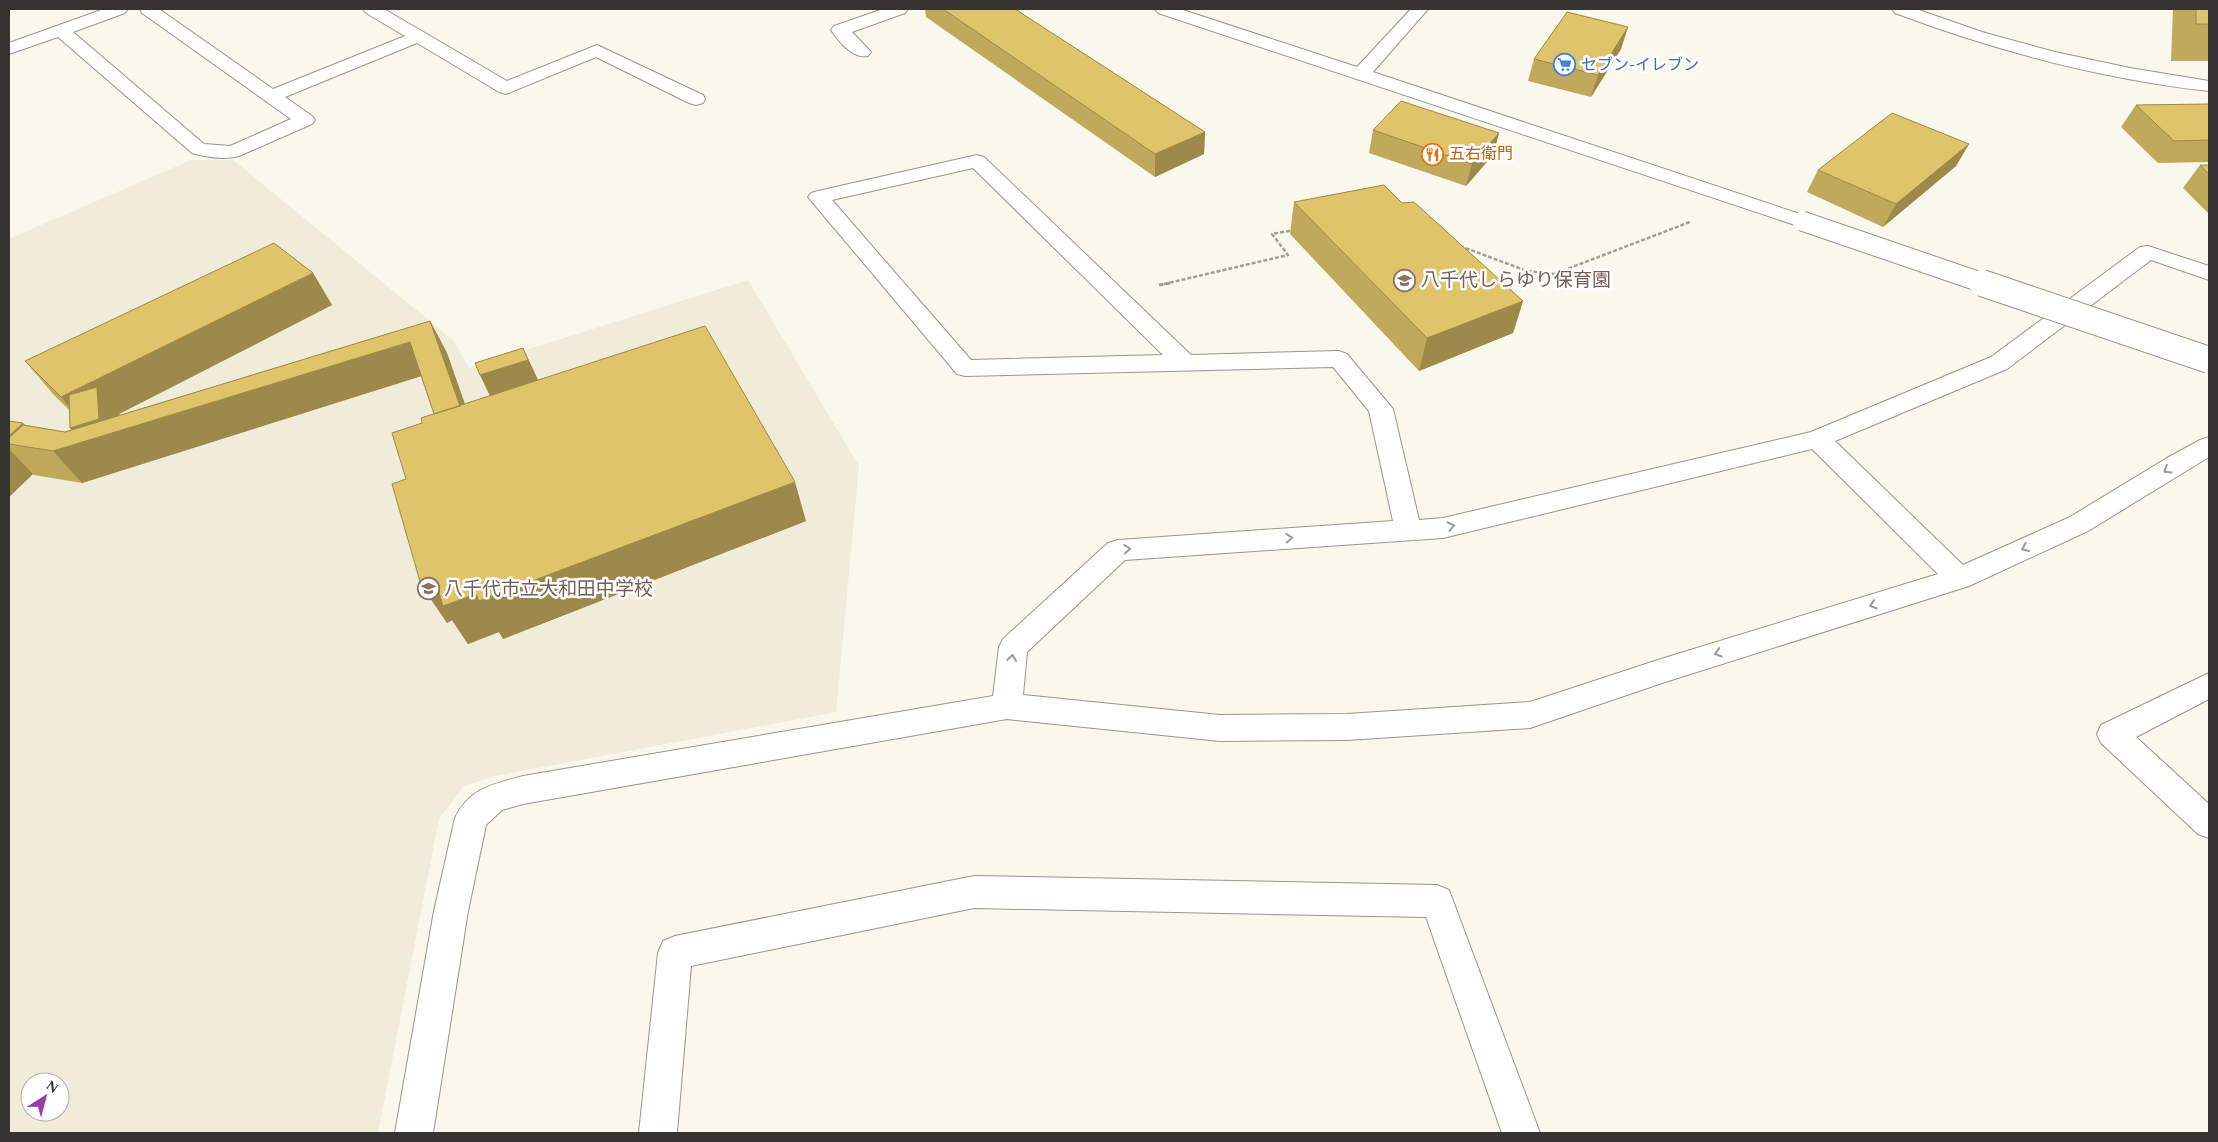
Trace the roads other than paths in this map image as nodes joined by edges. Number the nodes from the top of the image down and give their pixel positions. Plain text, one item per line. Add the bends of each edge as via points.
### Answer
1 (119, 9) edge
2 (148, 9) edge
3 (372, 9) edge
4 (899, 9) edge
5 (1164, 9) edge
6 (1420, 9) edge
7 (1901, 9) edge
8 (60, 30) junction
9 (419, 36) junction
10 (9, 50) edge
11 (862, 52) dead end
12 (1361, 74) junction
13 (2209, 86) edge
14 (272, 96) junction
15 (696, 99) dead end
16 (2209, 274) edge
17 (2209, 360) edge
18 (1185, 363) junction
19 (1817, 439) junction
20 (2209, 446) edge
21 (1408, 531) junction
22 (1959, 578) junction
23 (2209, 685) edge
24 (1007, 706) junction
25 (2209, 824) edge
26 (414, 1133) edge
27 (658, 1133) edge
28 (1521, 1133) edge

1 - 8 street
2 - 14 street
3 - 9 street
4 - 11 street via 840,30
5 - 12 street
6 - 12 street
7 - 13 street via 1960,31 2036,53 2154,79
8 - 10 street
8 - 14 street via 199,150 232,152 305,120
9 - 14 street
9 - 15 street via 506,88 597,50
12 - 17 street, bridge
16 - 19 street via 2148,252 1999,362
18 - 18 street via 965,368 818,197 977,161
18 - 21 street via 1339,359 1381,408
21 -> 19 street via 1443,528
19 - 22 street
20 -> 22 street via 2079,524
24 -> 21 street via 1013,647 1118,550
22 -> 24 street via 1530,715 1347,727 1220,728
23 - 25 street via 2112,734
24 - 26 street via 532,788 492,798 471,818 451,911
27 - 28 street via 674,953 974,892 1437,901

